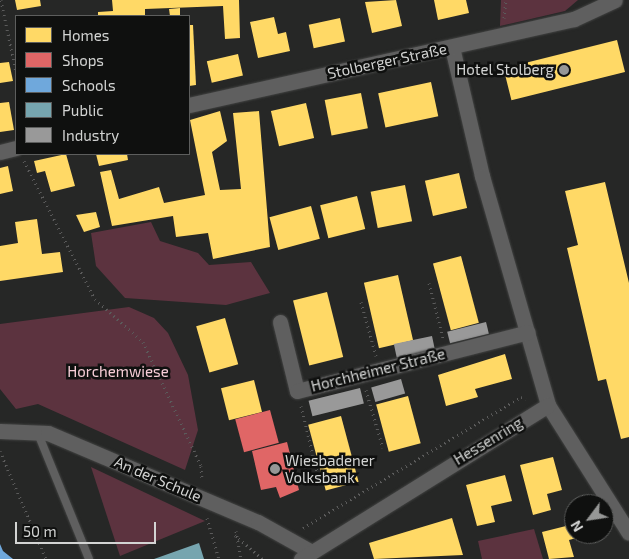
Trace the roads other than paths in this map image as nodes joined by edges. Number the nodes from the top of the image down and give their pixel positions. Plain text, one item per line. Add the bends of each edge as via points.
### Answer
1 (596, 0) edge
2 (615, 0) edge
3 (585, 15) junction
4 (452, 47) junction
5 (190, 105) edge
6 (15, 148) edge
7 (0, 152) edge
8 (280, 322) dead end
9 (528, 332) junction
10 (548, 405) junction
11 (0, 431) edge
12 (37, 431) junction
13 (629, 534) edge
14 (305, 555) edge
15 (89, 559) edge

1 - 3 street
2 - 3 street, Stolberger Straße
3 - 4 street, Stolberger Straße
4 - 5 street, Stolberger Straße
4 - 9 street via 482,176
6 - 7 street
8 - 9 street, Horchheimer Straße via 297,391
9 - 10 street
10 - 13 street
10 - 14 street, Hessenring
11 - 12 street, An der Schule
12 - 14 street, An der Schule via 241,514
12 - 15 lane

